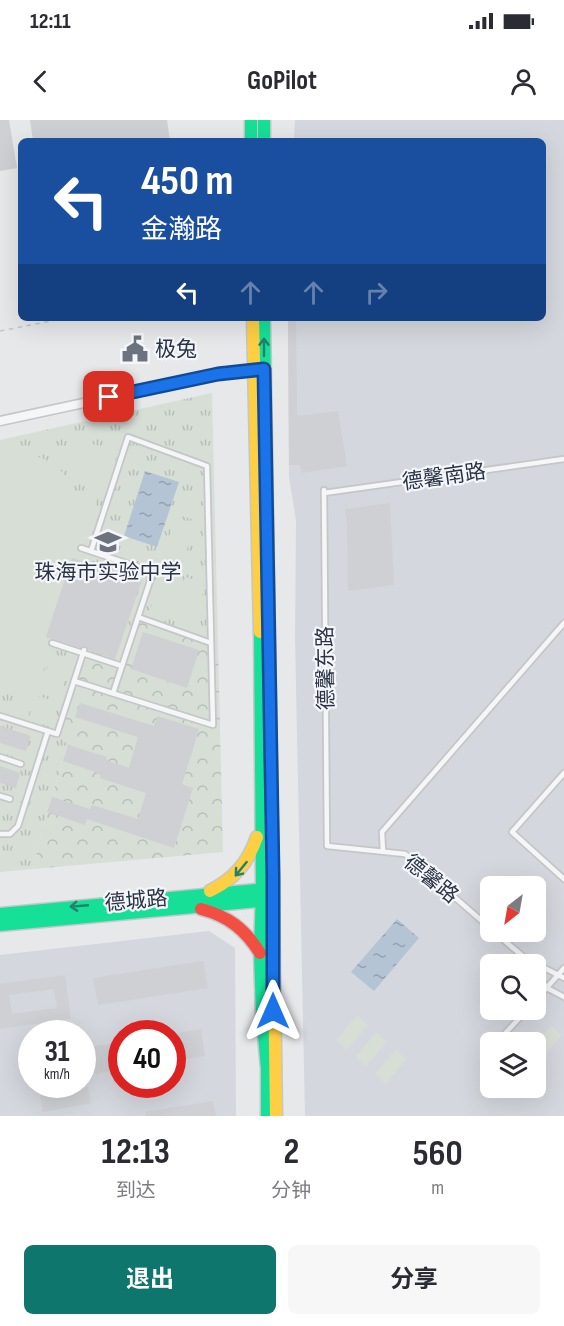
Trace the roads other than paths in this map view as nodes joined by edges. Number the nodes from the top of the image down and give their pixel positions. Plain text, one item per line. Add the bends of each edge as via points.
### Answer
1 (251, 120) edge
2 (264, 120) edge
3 (251, 138) edge
4 (264, 138) edge
5 (253, 321) edge
6 (264, 321) edge
7 (259, 369) junction
8 (0, 421) edge
9 (564, 459) edge
10 (324, 492) joint
11 (81, 548) dead end
12 (91, 551) junction
13 (138, 617) junction
14 (564, 623) edge
15 (52, 643) dead end
16 (211, 643) junction
17 (83, 652) junction
18 (122, 666) junction
19 (74, 681) junction
20 (113, 693) junction
21 (0, 716) edge
22 (48, 731) junction
23 (0, 758) edge
24 (21, 764) dead end
25 (564, 773) edge
26 (0, 796) edge
27 (10, 799) dead end
28 (261, 825) junction
29 (0, 834) edge
30 (327, 846) joint
31 (383, 851) junction
32 (564, 879) edge
33 (267, 894) junction
34 (200, 895) junction
35 (191, 906) junction
36 (0, 914) edge
37 (480, 919) edge
38 (0, 925) edge
39 (506, 942) edge
40 (260, 953) junction
41 (520, 954) edge
42 (564, 968) edge
43 (546, 969) edge
44 (558, 975) junction
45 (564, 978) edge
46 (546, 988) joint
47 (564, 997) edge
48 (518, 1020) edge
49 (506, 1032) edge
50 (267, 1116) edge
51 (276, 1116) edge

1 - 3 street
2 - 4 street
5 - 7 street
7 -> 6 street
7 - 8 street via 218,374
7 - 28 street
7 - 33 street
9 - 10 lane, 德馨南路
10 - 30 lane, 德馨东路
11 - 12 lane
12 - 13 lane via 153,572
12 - 16 lane via 128,437 207,466
13 - 16 lane
13 - 18 lane
14 - 31 lane via 382,832
15 - 17 lane
16 - 20 lane via 213,724
17 - 18 lane
17 - 19 lane
18 - 20 lane
19 - 20 lane
19 - 22 lane via 57,734
21 - 22 lane
22 - 29 lane via 18,826 10,834
23 - 24 lane
25 - 32 lane via 512,832
26 - 27 lane
28 - 33 street
28 -> 34 street via 242,870
30 - 31 lane, 德馨路
31 - 37 lane, 德馨路 via 405,854
33 - 34 street, 德城路
33 - 35 street, 德城路
33 - 40 street
33 - 51 street
34 -> 36 street, 德城路
35 - 38 street, 德城路
35 - 40 street via 225,915 237,923
39 - 41 lane
40 - 50 street
42 - 44 lane
43 - 44 lane
44 - 45 lane
44 - 46 lane
46 - 47 lane
48 - 49 lane

